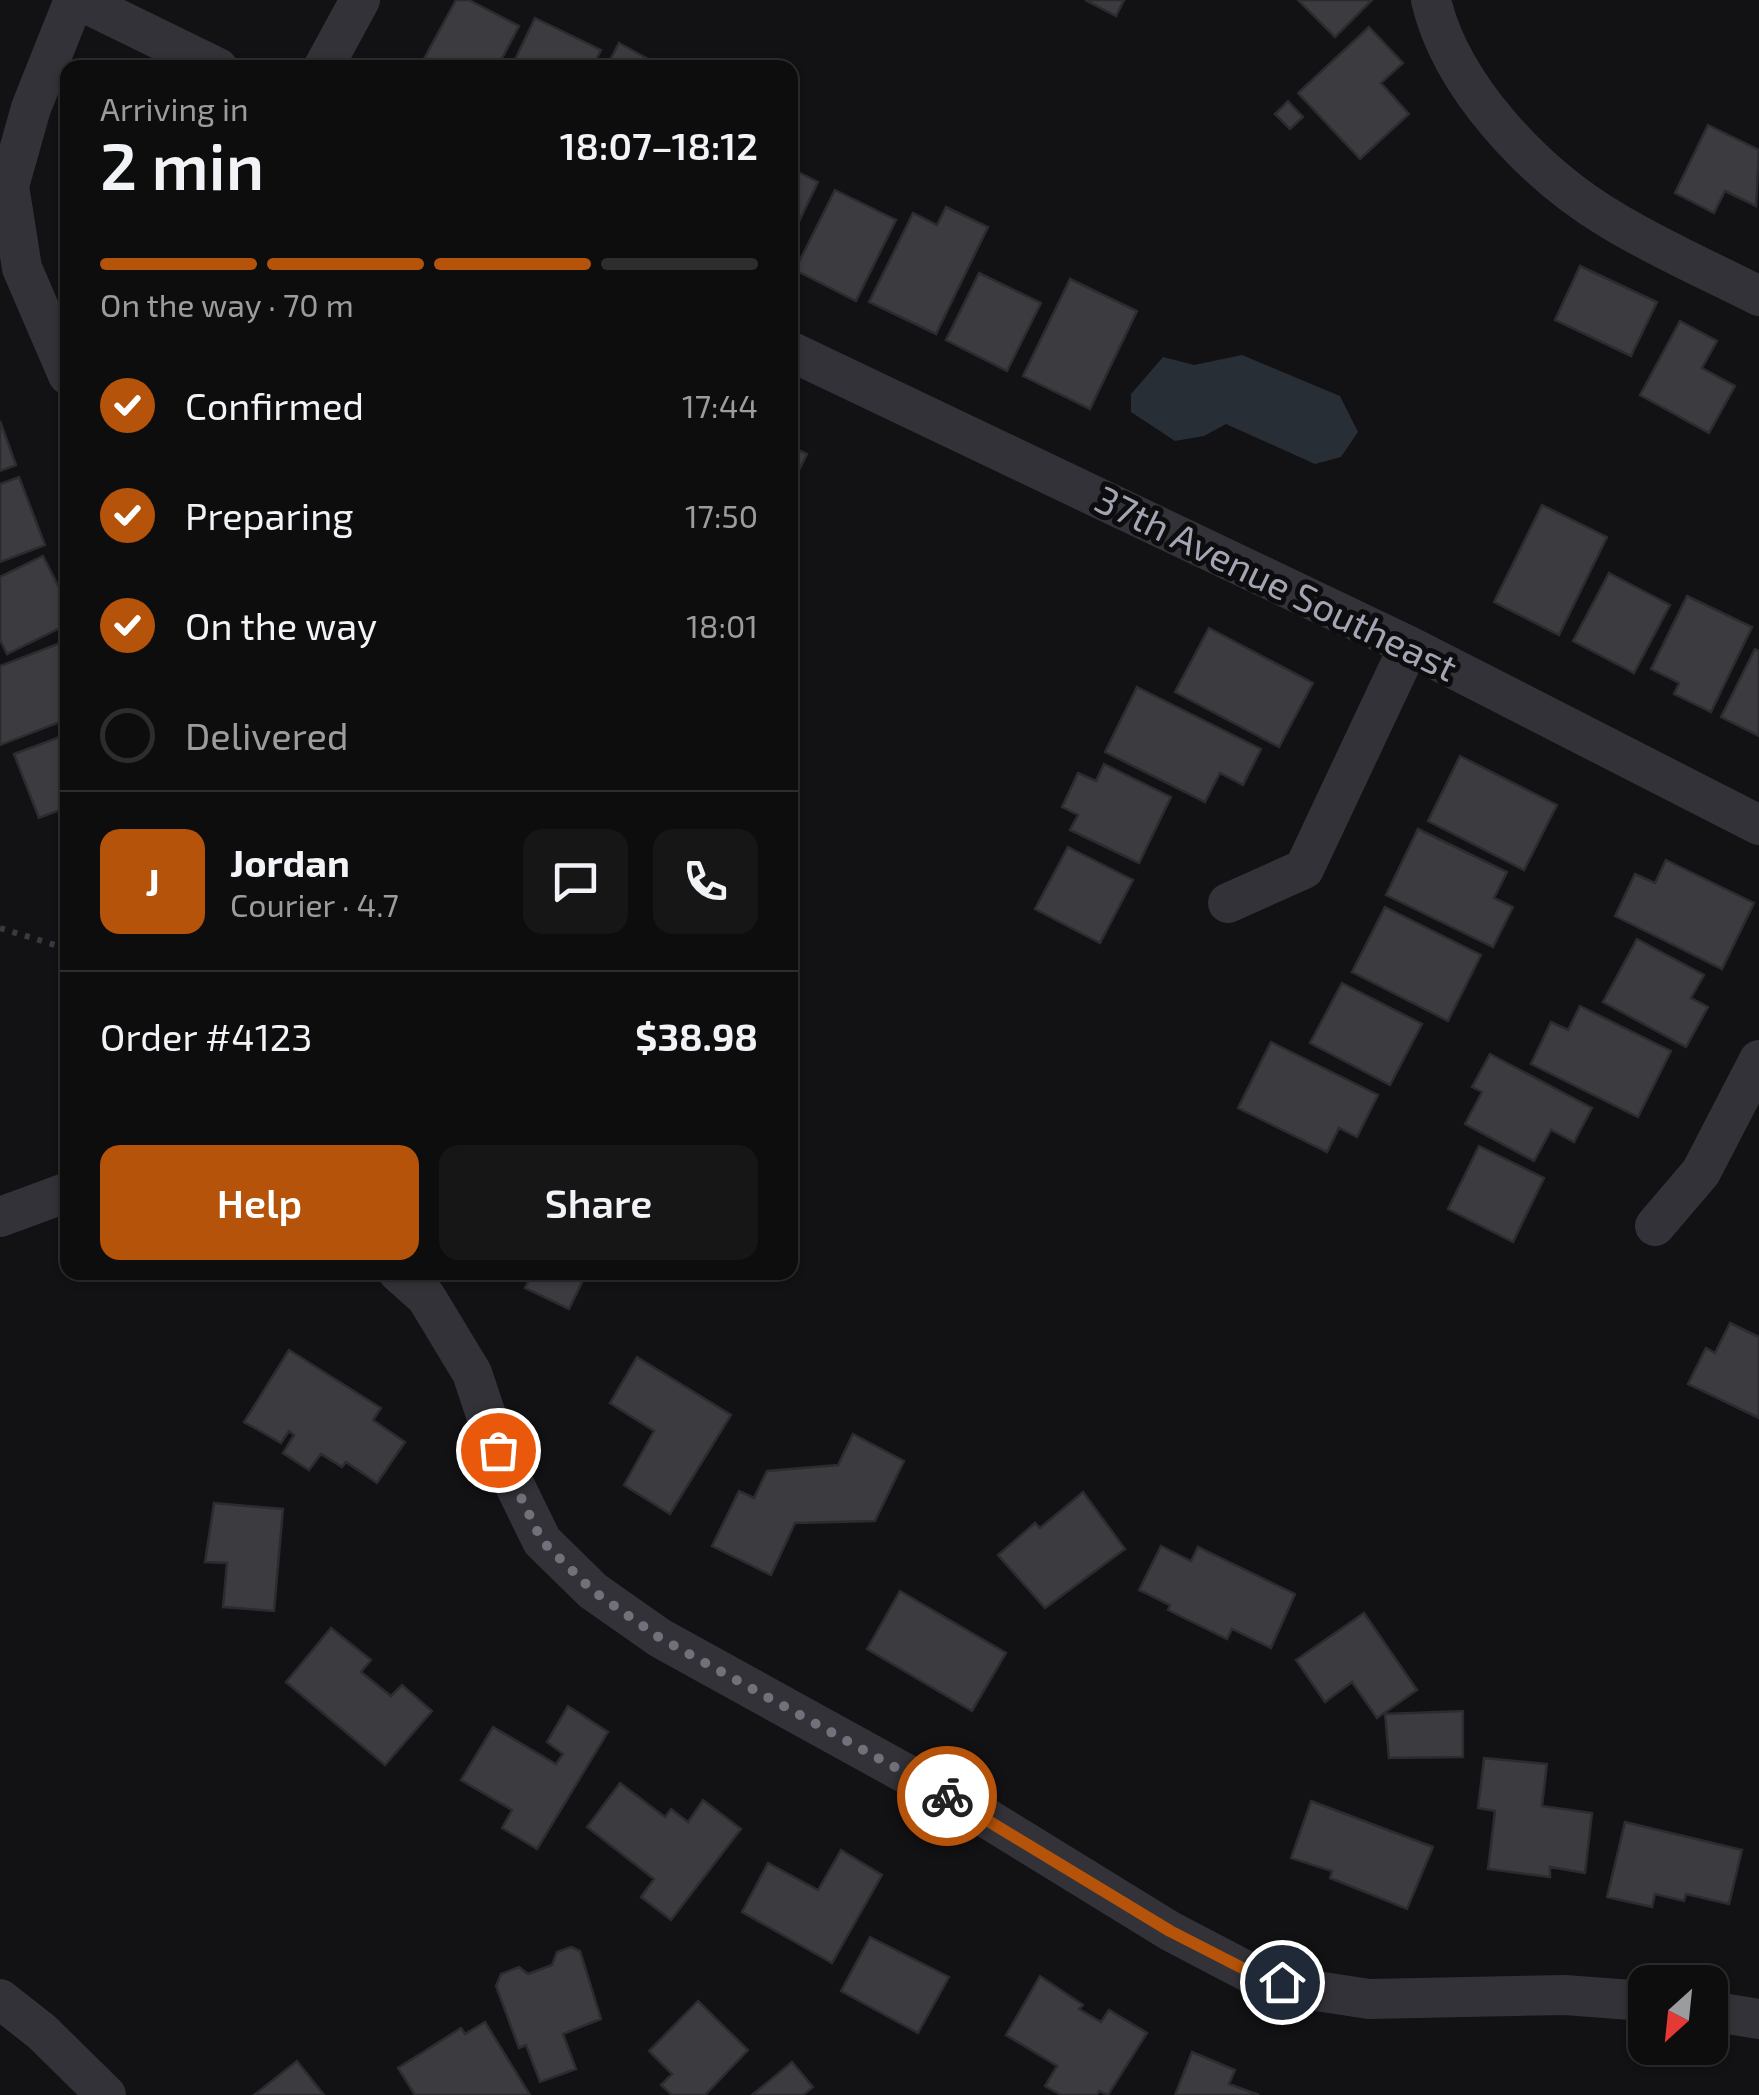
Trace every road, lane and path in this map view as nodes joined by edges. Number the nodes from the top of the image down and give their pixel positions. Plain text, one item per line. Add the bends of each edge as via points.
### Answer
1 (76, 0) edge
2 (360, 0) edge
3 (1430, 0) edge
4 (201, 60) edge
5 (327, 60) edge
6 (1759, 296) edge
7 (798, 355) edge
8 (60, 356) edge
9 (1409, 646) junction
10 (1759, 825) edge
11 (1228, 903) dead end
12 (0, 928) edge
13 (60, 947) edge
14 (1759, 1060) edge
15 (60, 1195) edge
16 (0, 1217) edge
17 (1655, 1226) dead end
18 (407, 1280) edge
19 (0, 1998) edge
20 (1628, 2000) edge
21 (1728, 2013) edge
22 (1759, 2019) edge
23 (106, 2095) edge

1 - 4 street
1 - 8 street via 30,108 9,186 22,268
2 - 5 street
3 - 6 street via 1462,78 1545,170 1608,218
7 - 9 street, 37th Avenue Southeast
9 - 10 street, 37th Avenue Southeast
9 - 11 street via 1304,868
12 - 13 path
14 - 17 street via 1701,1172
15 - 16 street
18 - 20 street via 426,1297 472,1373 498,1450 542,1541 593,1591 660,1638 1254,1974 1369,1999
19 - 23 street
21 - 22 street

